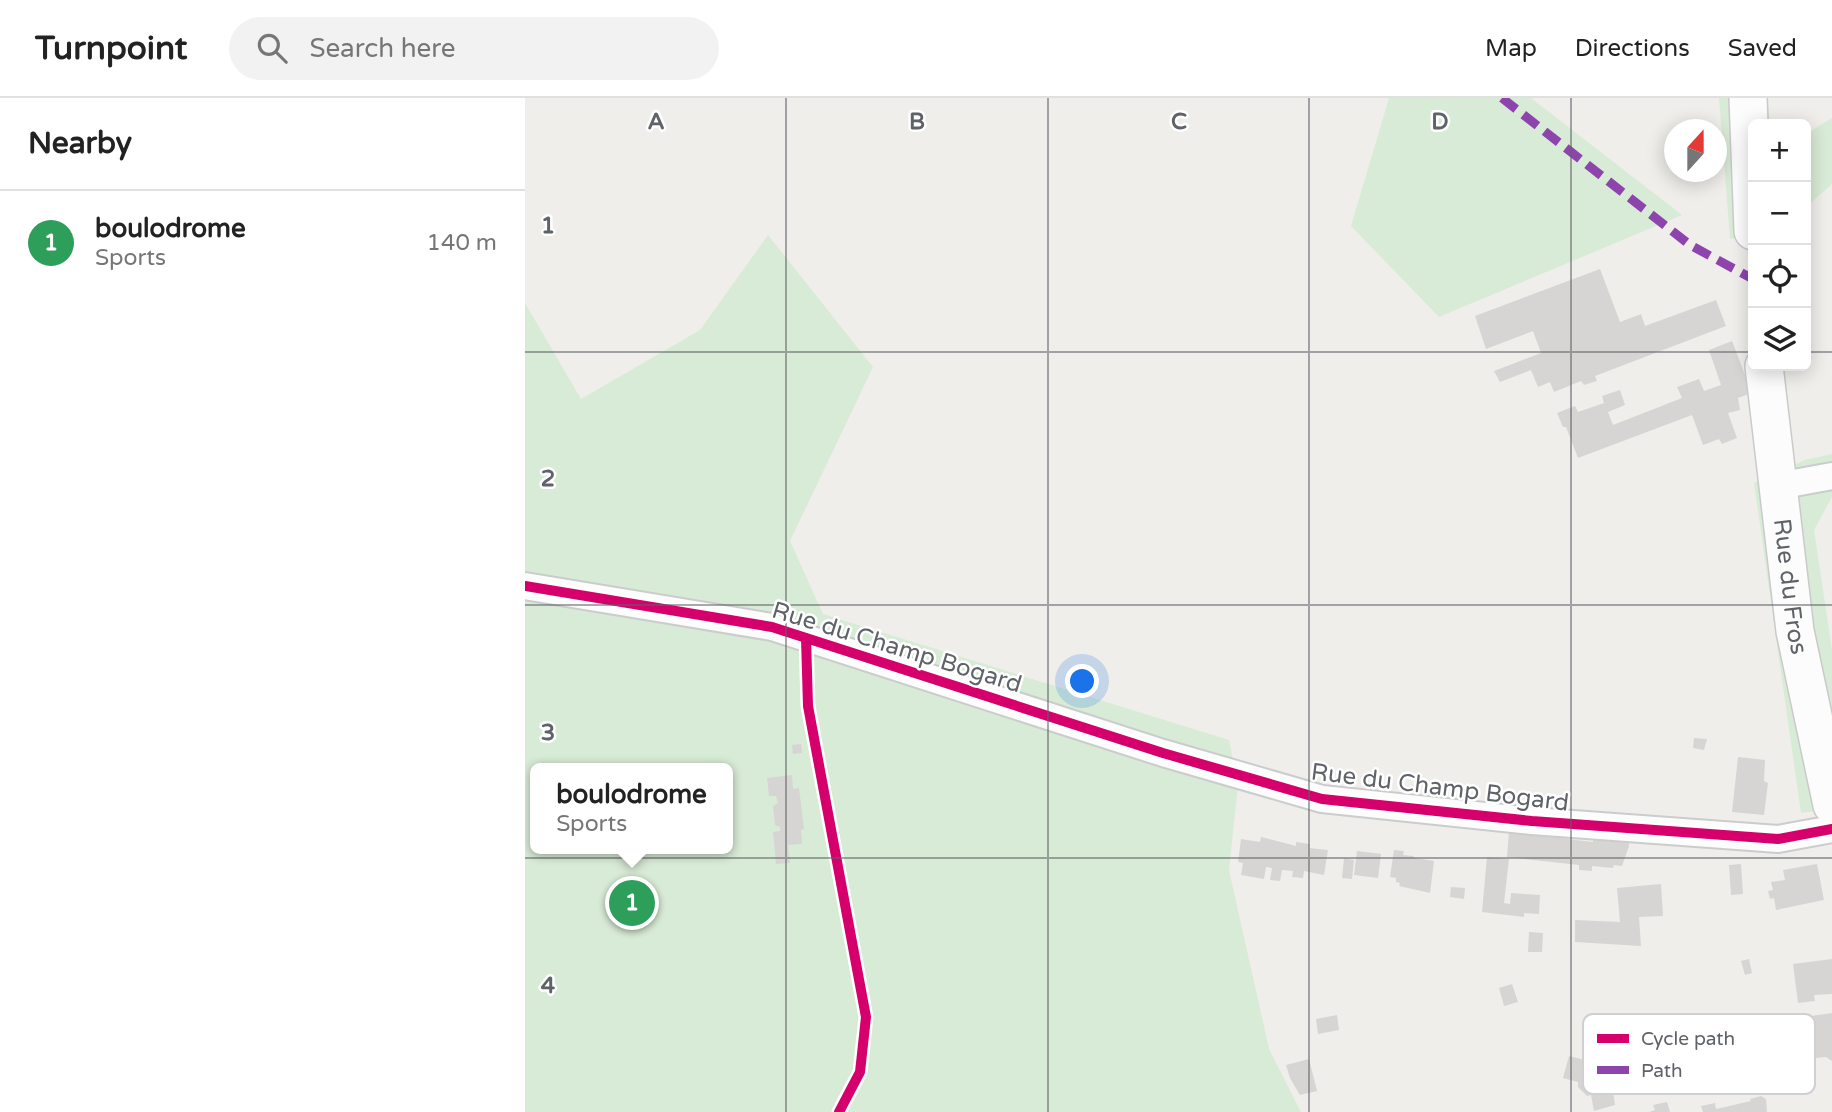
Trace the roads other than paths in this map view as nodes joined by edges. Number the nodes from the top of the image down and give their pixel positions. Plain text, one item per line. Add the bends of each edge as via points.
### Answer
1 (1748, 98) edge
2 (1751, 182) edge
3 (1766, 371) edge
4 (1832, 475) edge
5 (1778, 486) junction
6 (525, 586) edge
7 (1832, 805) edge
8 (1832, 830) edge

1 - 2 street
3 - 5 street, Rue du Fros
4 - 5 street
5 - 7 street, Rue du Fros via 1795,631
6 - 8 street, Rue du Champ Bogard via 772,627 1163,753 1322,799 1532,821 1778,839

